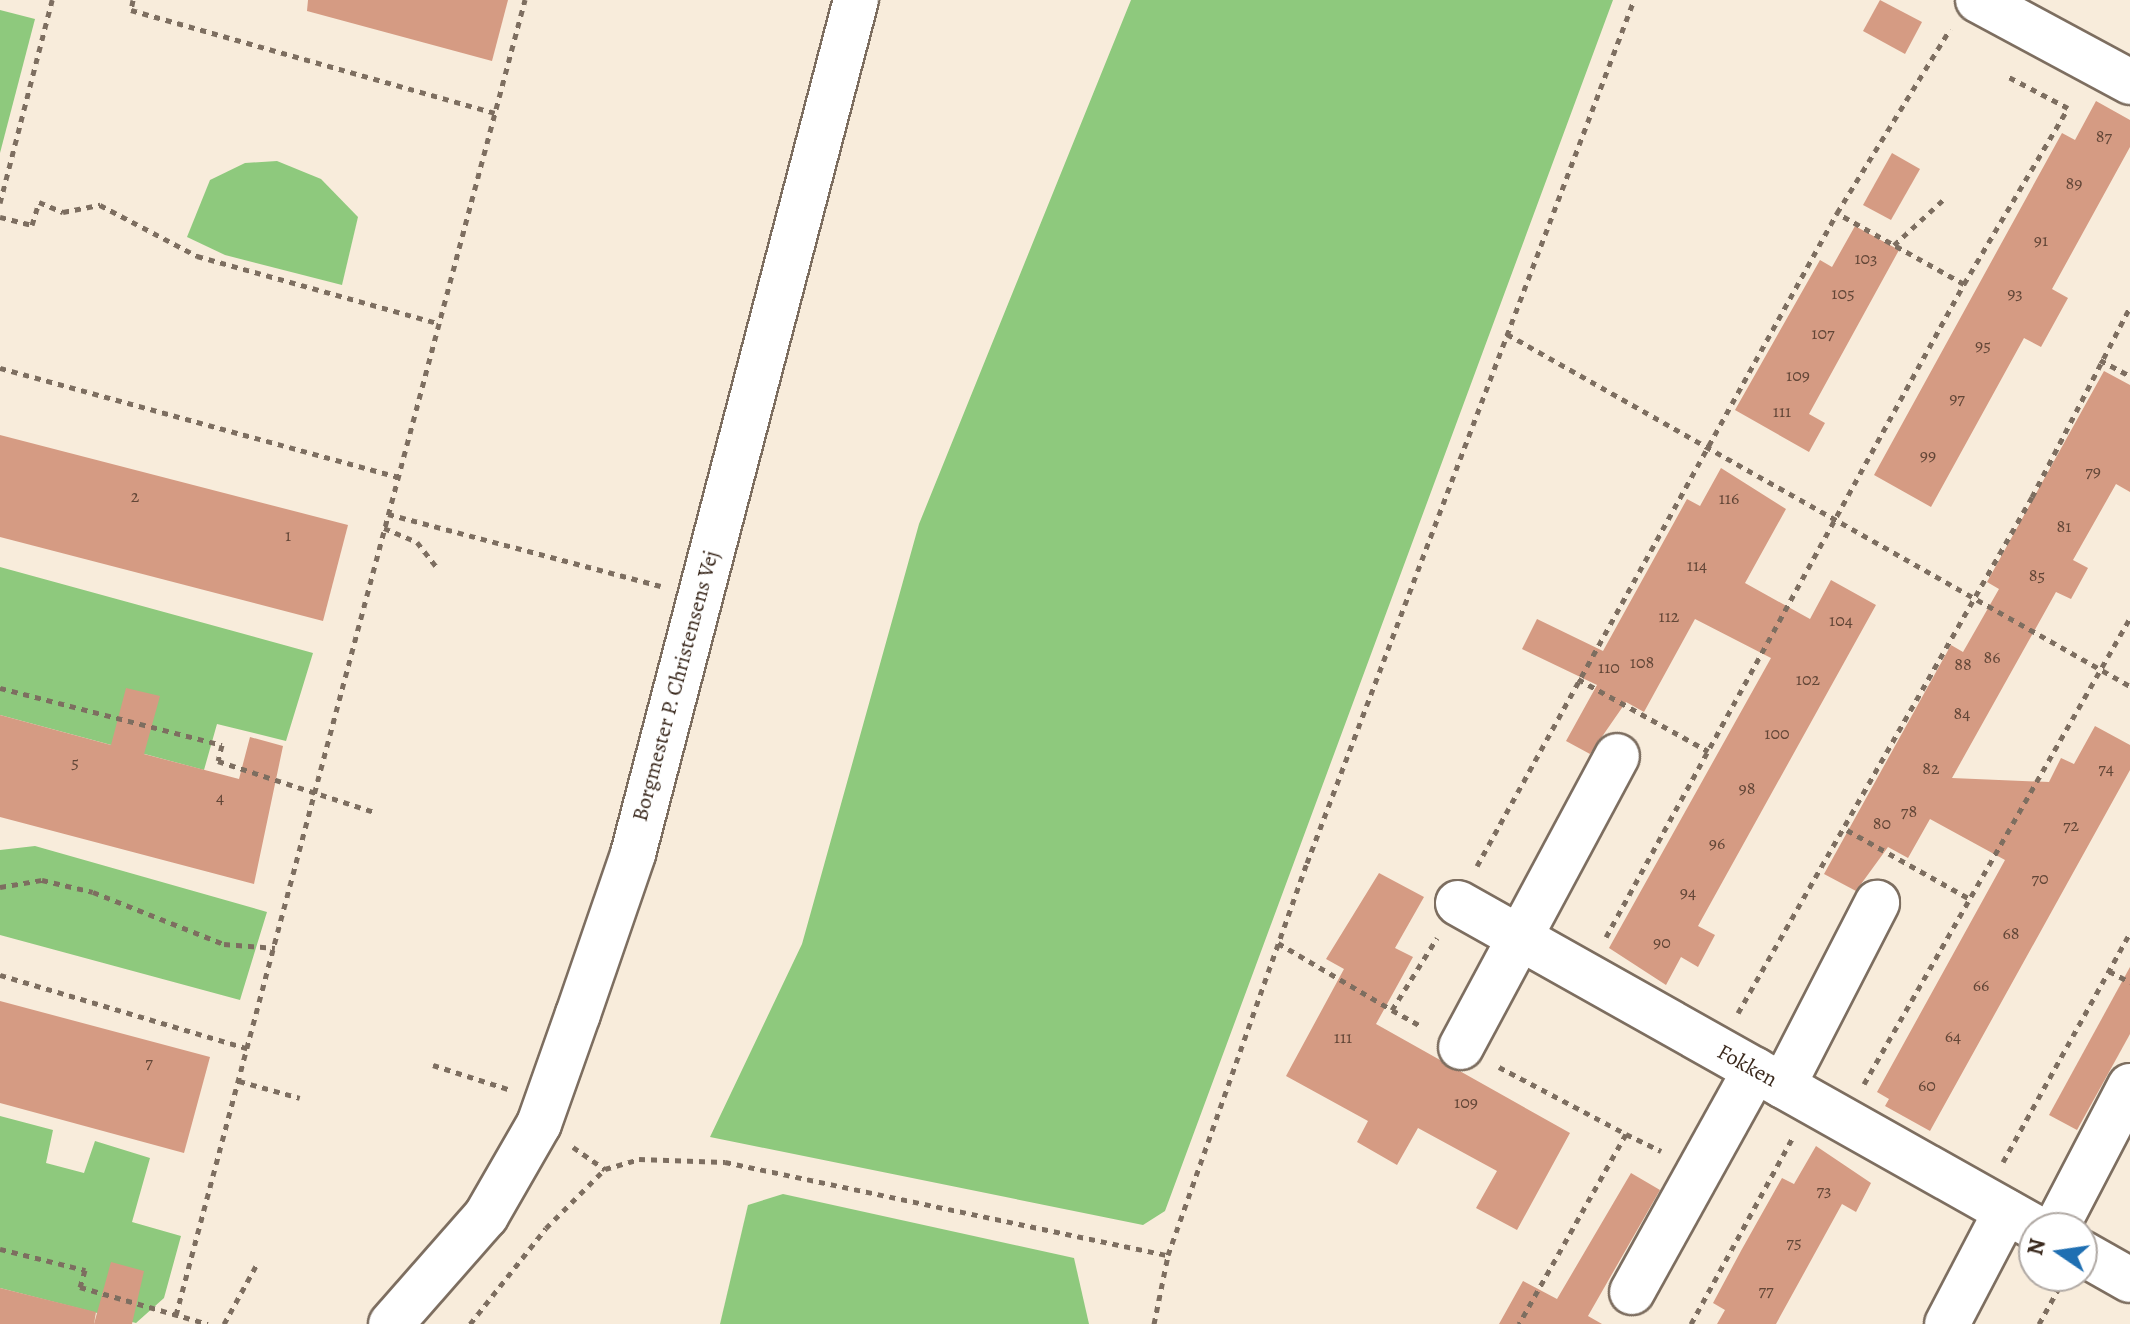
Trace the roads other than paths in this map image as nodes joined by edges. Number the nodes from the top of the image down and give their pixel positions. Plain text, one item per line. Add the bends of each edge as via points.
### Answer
1 (856, 0) edge
2 (1968, 6) edge
3 (2130, 82) edge
4 (1617, 756) dead end
5 (1458, 903) road end
6 (1877, 903) dead end
7 (1520, 938) junction
8 (1461, 1047) road end
9 (2130, 1086) edge
10 (1799, 1094) junction
11 (2009, 1212) edge
12 (2064, 1212) edge
13 (2098, 1262) edge
14 (2130, 1280) edge
15 (1632, 1292) dead end
16 (391, 1324) edge
17 (1947, 1324) edge

1 - 16 street, Borgmester P. Christensens Vej via 633,854 539,1124 486,1216
2 - 3 street
4 - 7 street
5 - 7 street, Fokken
6 - 10 street
7 - 8 street
7 - 10 street, Fokken
9 - 12 street
10 - 11 street, Fokken
10 - 15 street
11 - 17 street
13 - 14 street

